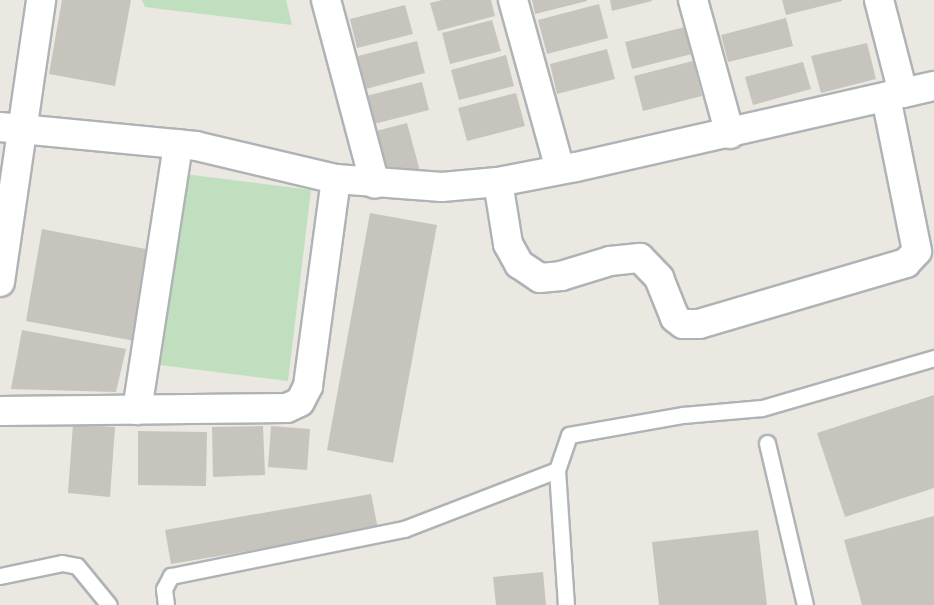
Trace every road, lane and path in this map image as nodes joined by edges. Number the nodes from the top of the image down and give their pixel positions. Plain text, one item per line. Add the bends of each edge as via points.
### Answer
1 (41, 0) edge
2 (326, 0) edge
3 (513, 0) edge
4 (693, 0) edge
5 (879, 0) edge
6 (934, 86) edge
7 (894, 95) junction
8 (12, 128) edge
9 (730, 134) junction
10 (178, 144) junction
11 (560, 170) junction
12 (336, 179) junction
13 (498, 182) junction
14 (375, 184) junction
15 (0, 282) edge
16 (934, 358) edge
17 (137, 410) junction
18 (0, 411) edge
19 (767, 443) dead end
20 (557, 470) junction
21 (0, 576) edge
22 (109, 605) edge
23 (166, 605) edge
24 (566, 605) edge
25 (805, 605) edge

1 - 8 street
2 - 14 street
3 - 11 street
4 - 9 street
5 - 7 street
6 - 7 street
7 - 9 street
7 - 13 street via 917,251 906,263 699,324 683,324 675,318 659,278 640,258 610,261 561,276 540,278 526,269 508,243
8 - 10 street
8 - 15 street
9 - 11 street
10 - 12 street
10 - 17 street
11 - 13 street
12 - 14 street
12 - 17 street via 308,386 300,402 286,408
13 - 14 street via 442,187
16 - 20 lane via 762,408 569,435
17 - 18 street
19 - 25 lane
20 - 23 lane via 404,529 171,576 164,589
20 - 24 lane
21 - 22 lane via 62,563 77,566

